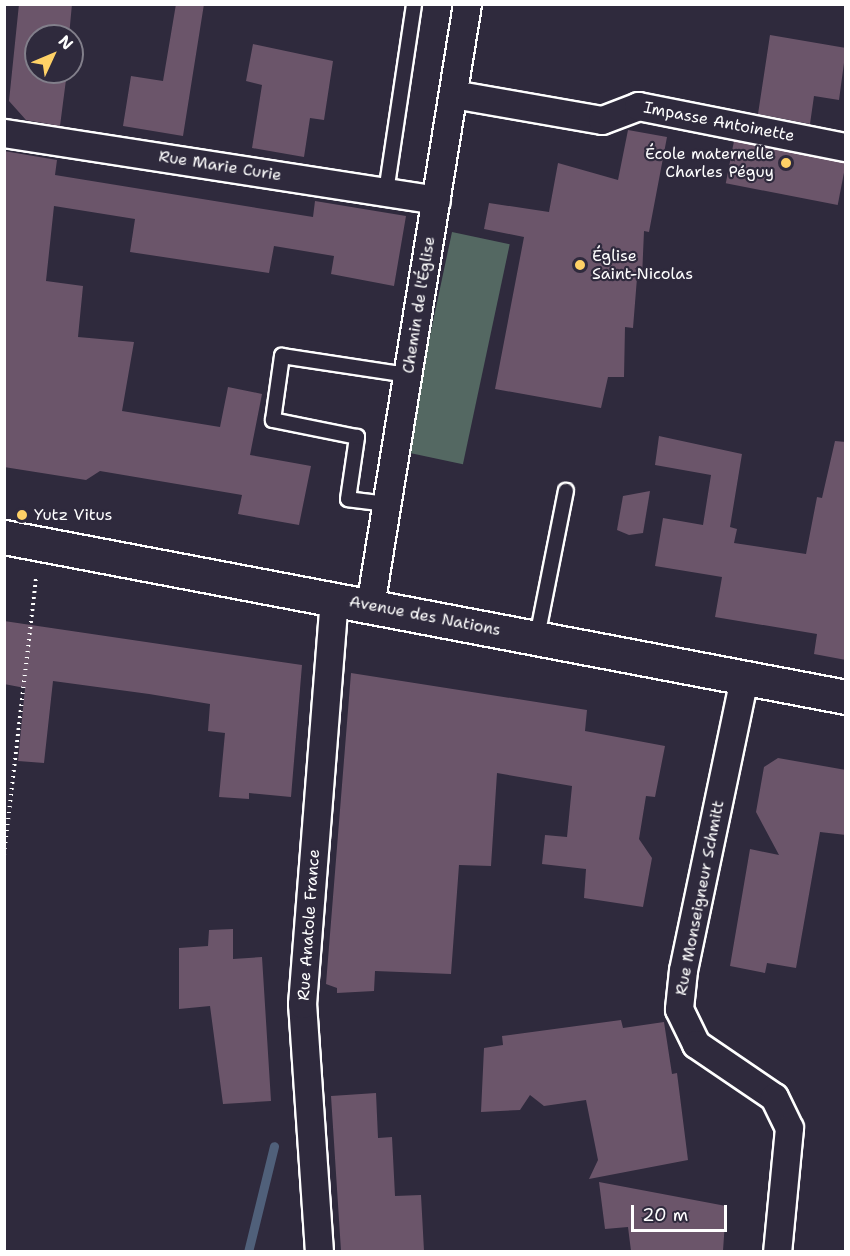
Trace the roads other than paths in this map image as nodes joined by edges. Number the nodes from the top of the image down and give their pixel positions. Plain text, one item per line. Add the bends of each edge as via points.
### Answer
1 (414, 4) edge
2 (467, 4) edge
3 (453, 94) junction
4 (4, 133) edge
5 (846, 147) edge
6 (386, 192) junction
7 (436, 200) junction
8 (407, 375) junction
9 (566, 491) dead end
10 (387, 504) junction
11 (4, 537) edge
12 (334, 599) junction
13 (370, 606) junction
14 (537, 637) junction
15 (744, 678) junction
16 (846, 697) edge
17 (319, 1251) edge
18 (777, 1251) edge

1 - 6 lane
2 - 3 street, Chemin de l'Église
3 - 5 street, Impasse Antoinette via 602,120 638,106
3 - 7 street, Chemin de l'Église
4 - 6 street, Rue Marie Curie
6 - 7 street, Rue Marie Curie
7 - 8 street, Chemin de l'Église
8 - 10 street, Chemin de l'Église
8 - 10 lane via 282,356 273,420 357,437 348,499
9 - 14 lane
10 - 13 street, Chemin de l'Église
11 - 12 main road, Avenue des Nations
12 - 13 main road, Avenue des Nations
12 - 17 street, Rue Anatole France via 302,1004
13 - 14 main road, Avenue des Nations
14 - 15 main road, Avenue des Nations
15 - 16 main road, Avenue des Nations
15 - 18 street, Rue Monseigneur Schmitt via 683,970 679,1009 696,1044 774,1097 789,1128

